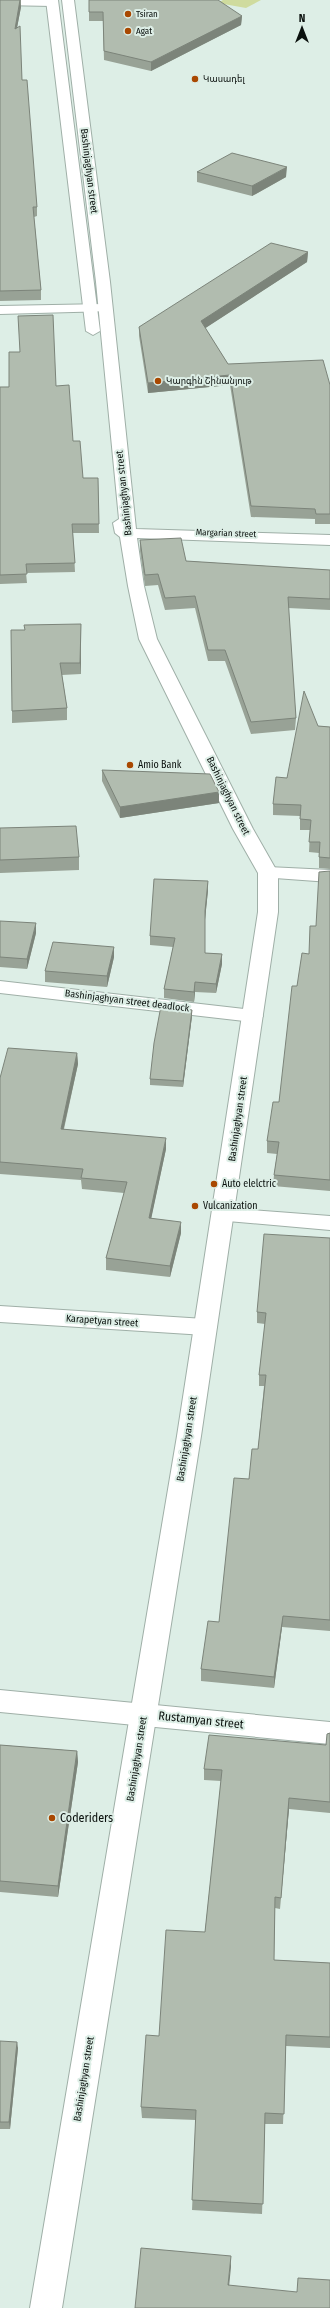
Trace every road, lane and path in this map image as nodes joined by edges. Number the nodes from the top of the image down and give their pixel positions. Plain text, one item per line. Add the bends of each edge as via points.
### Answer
1 (68, 0) edge
2 (52, 1) edge
3 (0, 2) edge
4 (98, 308) junction
5 (0, 310) edge
6 (125, 531) junction
7 (330, 538) edge
8 (268, 873) junction
9 (330, 876) edge
10 (0, 987) edge
11 (253, 1016) junction
12 (224, 1215) junction
13 (330, 1223) edge
14 (0, 1314) edge
15 (205, 1327) junction
16 (0, 1701) edge
17 (145, 1714) junction
18 (330, 1733) edge
19 (46, 2308) edge

1 - 4 main road, Bashinjaghyan street
2 - 3 main road
2 - 4 main road, Bashinjaghyan street
4 - 5 main road
4 - 6 main road, Bashinjaghyan street
6 - 7 main road, Margarian street
6 - 8 main road, Bashinjaghyan street via 148,639 243,829
8 - 9 main road
8 - 11 main road, Bashinjaghyan street via 268,912
10 - 11 main road, Bashinjaghyan street deadlock
11 - 12 main road, Bashinjaghyan street
12 - 13 main road
12 - 15 main road, Bashinjaghyan street
14 - 15 main road, Karapetyan street
15 - 17 main road, Bashinjaghyan street
16 - 17 main road, Rustamyan street
17 - 18 main road, Rustamyan street
17 - 19 main road, Bashinjaghyan street

